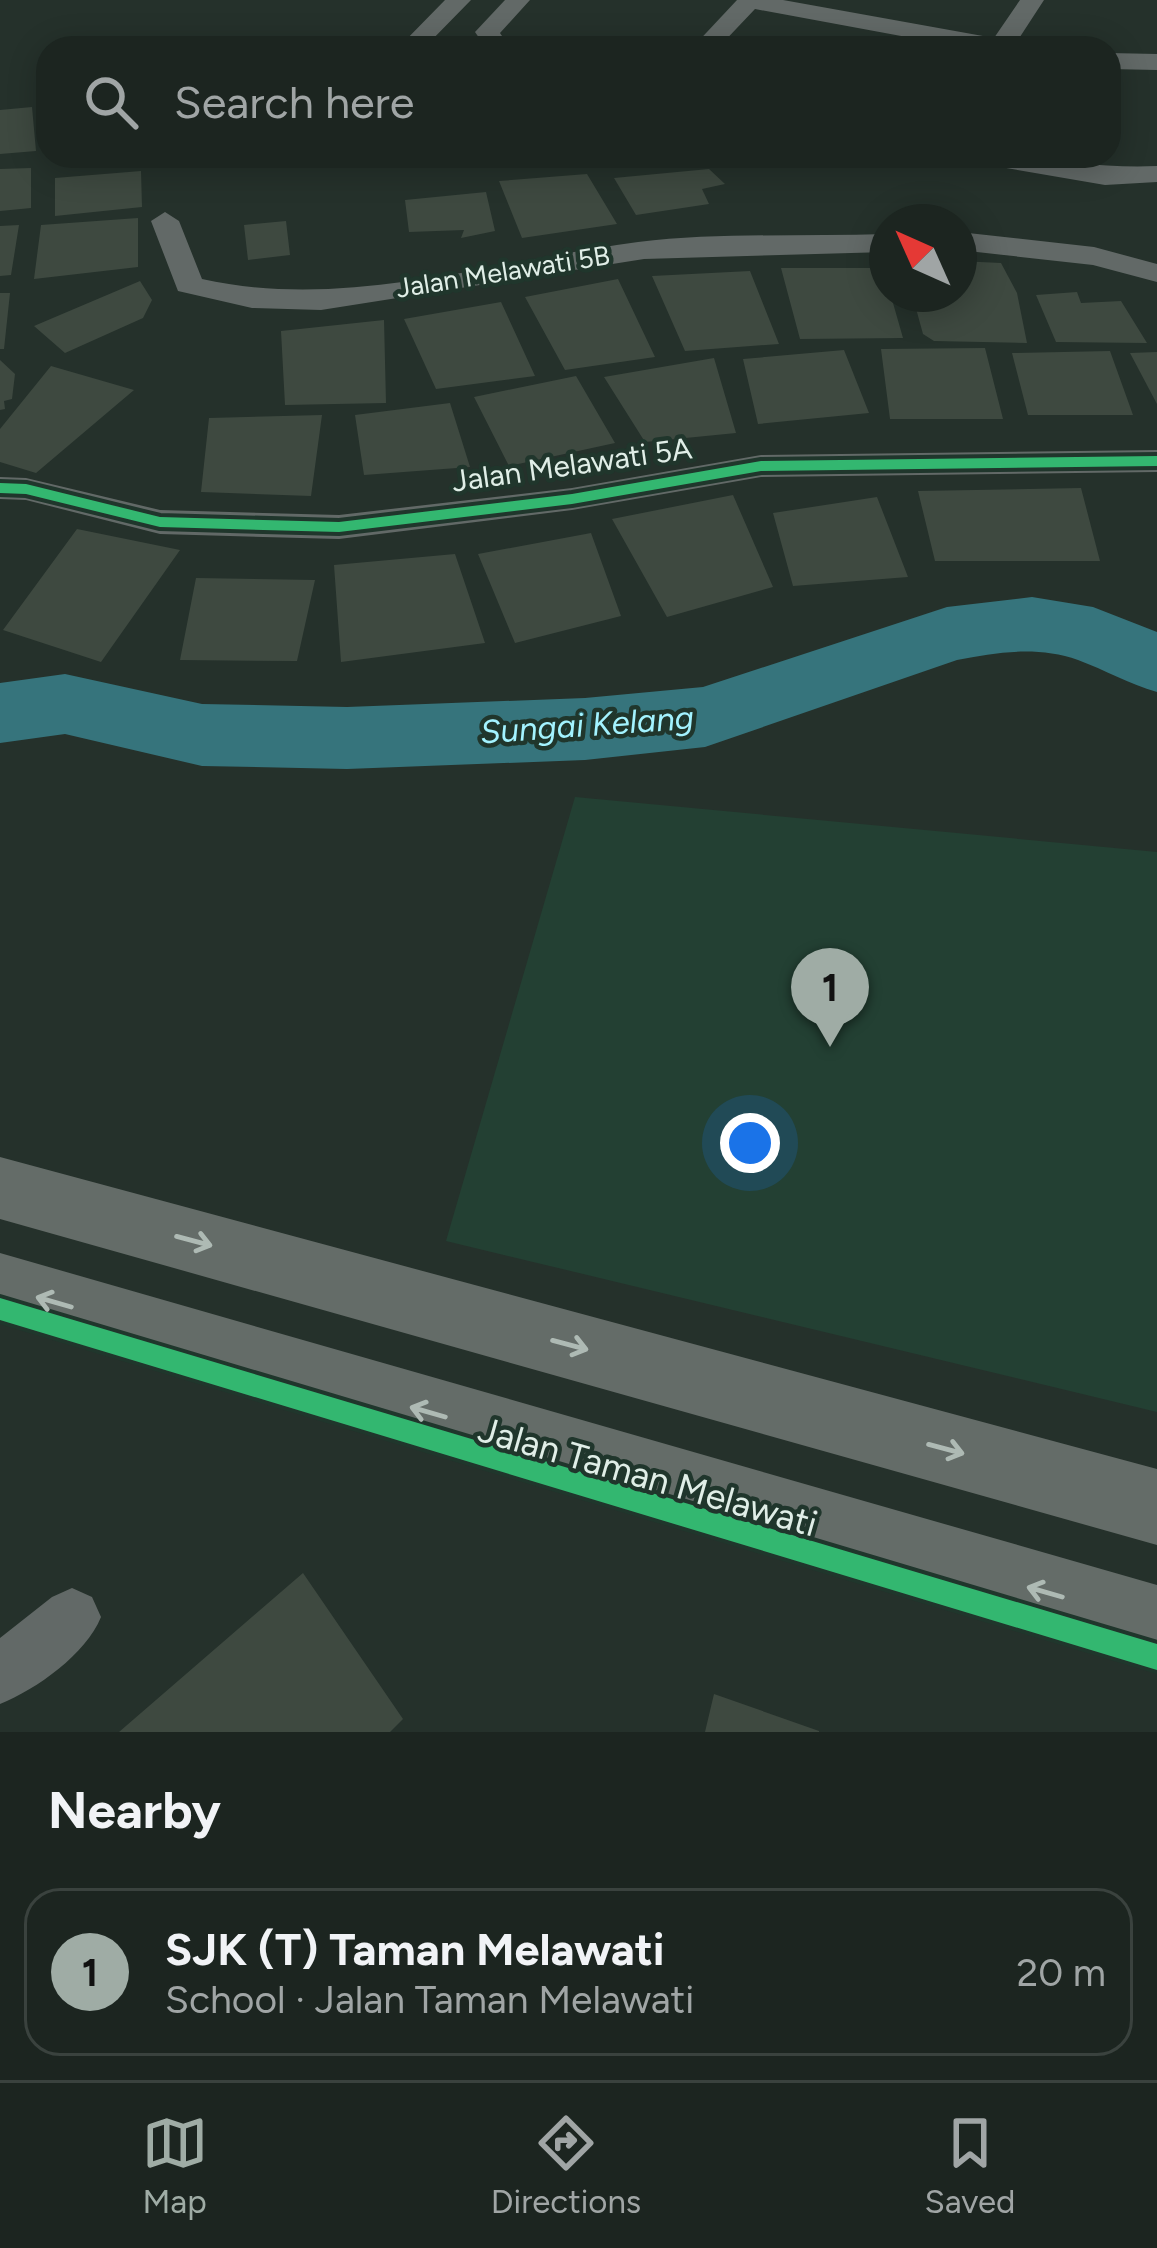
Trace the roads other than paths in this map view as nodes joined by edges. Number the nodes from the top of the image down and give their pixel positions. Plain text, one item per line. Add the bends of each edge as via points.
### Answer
1 (459, 0) edge
2 (518, 0) edge
3 (749, 0) edge
4 (1032, 0) edge
5 (422, 36) edge
6 (495, 36) edge
7 (715, 36) edge
8 (940, 36) edge
9 (1011, 36) edge
10 (1121, 61) edge
11 (1157, 62) edge
12 (1053, 168) edge
13 (1157, 174) edge
14 (165, 221) dead end
15 (977, 243) edge
16 (869, 244) edge
17 (1157, 273) edge
18 (1157, 461) edge
19 (0, 488) edge
20 (0, 1187) edge
21 (0, 1287) edge
22 (1157, 1507) edge
23 (72, 1617) dead end
24 (1157, 1624) edge
25 (0, 1676) edge

1 - 5 street
2 - 6 street
3 - 7 street
3 - 8 street
4 - 9 street
10 - 11 street
12 - 13 street
14 - 16 street, Jalan Melawati 5B via 189,285 321,302 644,250
15 - 17 street via 1094,256
18 - 19 street, Jalan Melawati 5A via 761,466 339,527 160,522
20 -> 22 main road
24 -> 21 main road, Jalan Taman Melawati
23 - 25 street

